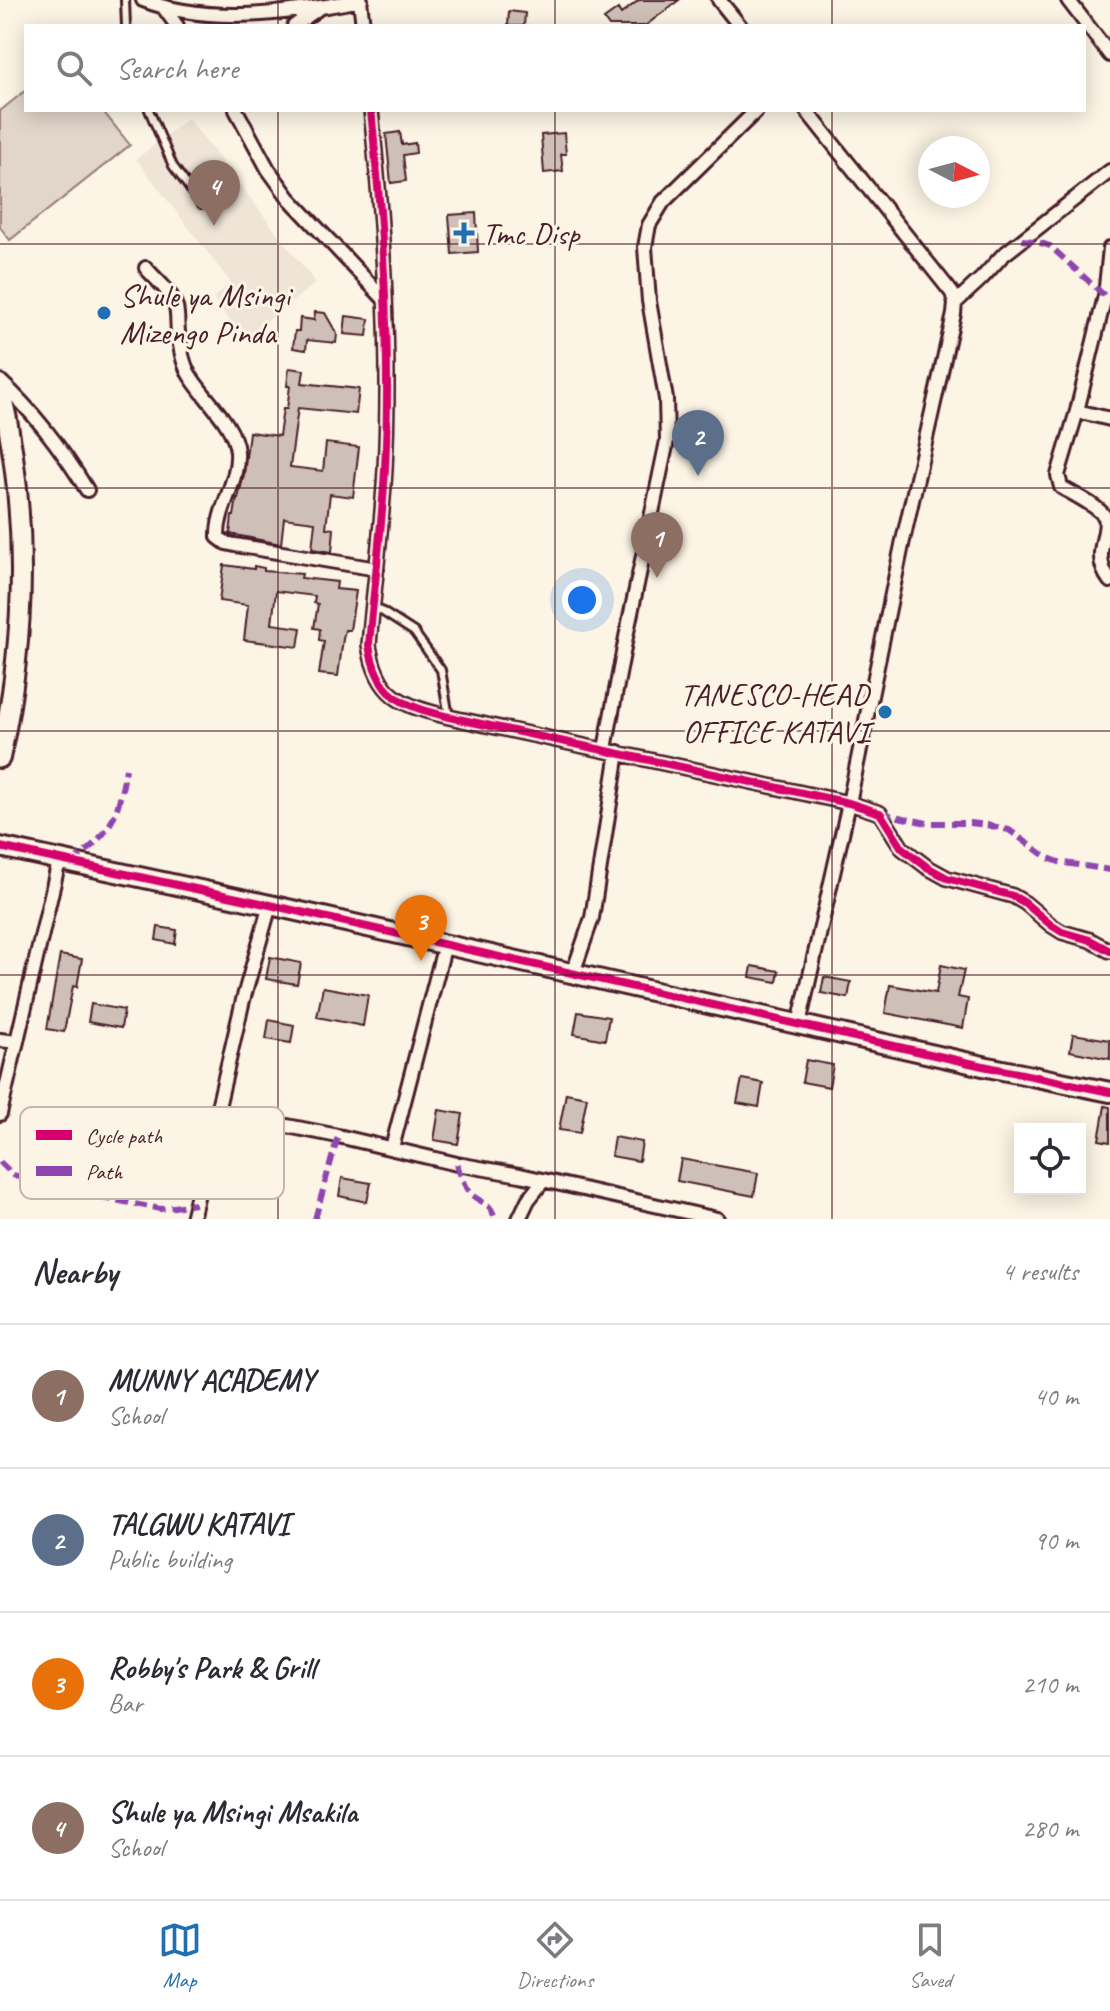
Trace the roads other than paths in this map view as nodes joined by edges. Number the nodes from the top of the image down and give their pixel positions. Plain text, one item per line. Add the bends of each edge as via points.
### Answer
1 (125, 0) edge
2 (143, 0) edge
3 (360, 0) edge
4 (719, 0) edge
5 (1068, 0) edge
6 (322, 7) junction
7 (164, 8) junction
8 (126, 24) edge
9 (176, 24) edge
10 (297, 24) edge
11 (363, 24) edge
12 (738, 24) edge
13 (1110, 55) edge
14 (150, 112) edge
15 (237, 112) edge
16 (371, 112) edge
17 (752, 112) edge
18 (808, 112) edge
19 (1110, 171) edge
20 (201, 204) dead end
21 (1110, 248) edge
22 (146, 268) dead end
23 (385, 300) junction
24 (955, 303) junction
25 (0, 381) edge
26 (0, 387) edge
27 (1077, 411) junction
28 (1110, 419) edge
29 (87, 490) dead end
30 (377, 569) junction
31 (1110, 581) edge
32 (372, 605) junction
33 (449, 717) junction
34 (612, 751) junction
35 (0, 758) edge
36 (849, 803) junction
37 (0, 847) edge
38 (59, 861) junction
39 (270, 905) junction
40 (445, 944) junction
41 (1110, 951) edge
42 (573, 973) junction
43 (799, 1024) junction
44 (0, 1040) edge
45 (17, 1042) junction
46 (1110, 1092) edge
47 (218, 1107) edge
48 (0, 1114) edge
49 (284, 1126) edge
50 (392, 1148) junction
51 (520, 1175) junction
52 (543, 1181) junction
53 (197, 1199) edge
54 (528, 1200) junction
55 (192, 1219) edge
56 (519, 1219) edge
57 (717, 1219) edge

1 - 8 lane
2 - 7 street
3 - 6 street
3 - 11 street
4 - 12 street
5 - 13 street
6 - 7 street via 230,15
6 - 10 street
7 - 9 street
14 - 20 lane via 173,166
15 - 23 street via 289,198
16 - 23 street
17 - 34 street via 663,202 649,225 649,301 666,399 667,441 626,637
18 - 24 street
19 - 24 street via 1002,256
21 - 27 street via 1105,296
22 - 30 street via 176,306 189,373 235,443 236,466 218,537 235,545
23 - 30 street via 385,469
24 - 36 street
25 - 29 street via 50,434
26 - 35 street via 16,481 22,587 15,677
27 - 28 street
27 - 31 street via 1058,475 1061,487 1105,518 1101,562
30 - 32 street
32 - 33 lane via 414,632 441,670
32 - 33 street via 369,645 384,689
33 - 34 street
34 - 36 street
34 - 42 street via 592,918
36 - 41 street via 880,813 902,848 927,867 947,878 1013,896 1062,932
36 - 43 street
37 - 38 street
38 - 39 street
38 - 45 street
39 - 40 street
39 - 47 street
40 - 42 street
40 - 50 street
42 - 43 street
43 - 46 street
44 - 45 street
45 - 48 street
49 - 50 street
50 - 51 street
51 - 52 street
51 - 54 street
52 - 54 street
52 - 57 street
53 - 55 street
54 - 56 street

